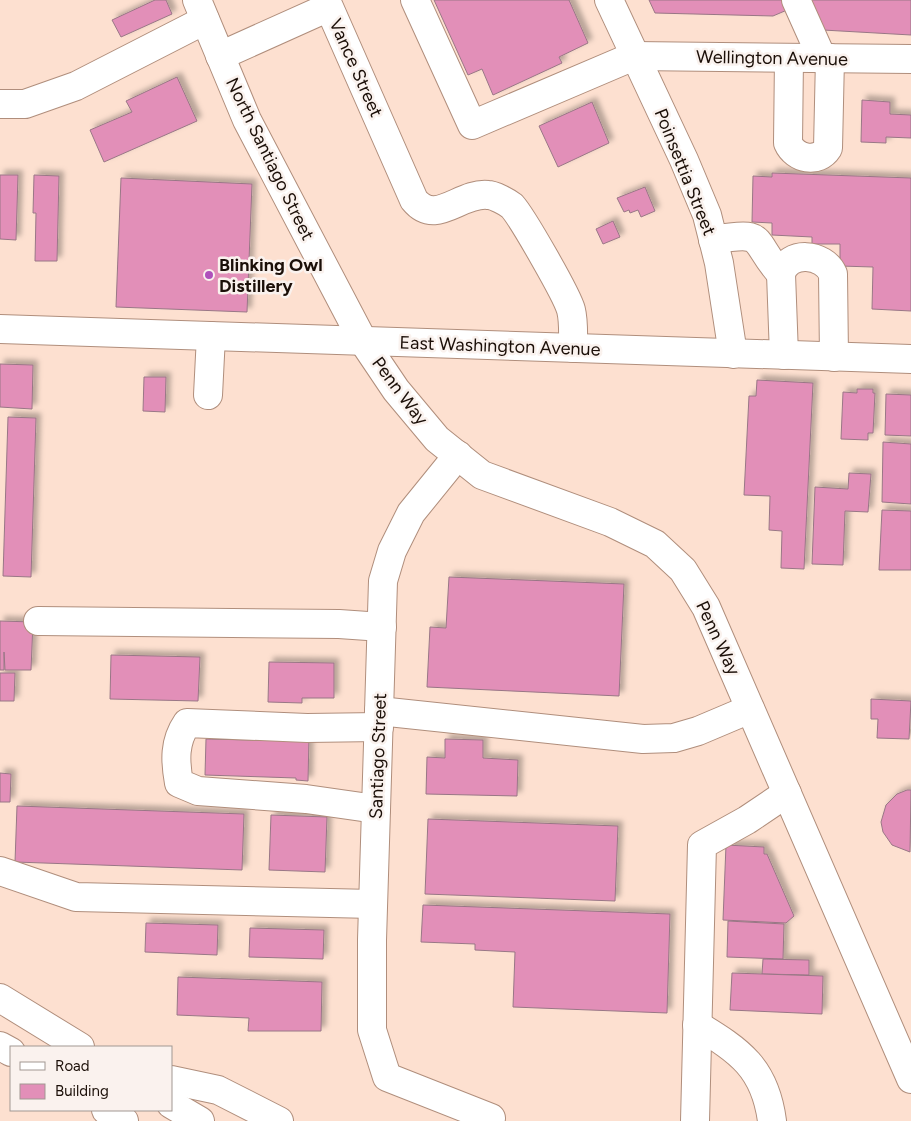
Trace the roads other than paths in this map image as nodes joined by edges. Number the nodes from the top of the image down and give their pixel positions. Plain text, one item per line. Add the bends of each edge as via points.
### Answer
1 (415, 0) edge
2 (609, 0) edge
3 (796, 0) edge
4 (201, 10) edge
5 (220, 56) junction
6 (634, 56) junction
7 (790, 58) junction
8 (826, 58) junction
9 (911, 59) edge
10 (0, 104) edge
11 (713, 240) junction
12 (781, 274) junction
13 (0, 329) edge
14 (211, 336) junction
15 (363, 341) junction
16 (573, 348) junction
17 (733, 354) junction
18 (784, 355) junction
19 (834, 357) junction
20 (911, 359) edge
21 (208, 395) dead end
22 (458, 456) junction
23 (38, 621) dead end
24 (382, 628) junction
25 (750, 709) junction
26 (379, 719) junction
27 (788, 794) junction
28 (376, 809) junction
29 (0, 871) edge
30 (373, 904) junction
31 (0, 998) edge
32 (697, 1025) junction
33 (78, 1046) edge
34 (172, 1080) edge
35 (911, 1080) edge
36 (172, 1105) edge
37 (108, 1111) edge
38 (491, 1118) dead end
39 (124, 1121) edge
40 (200, 1121) edge
41 (279, 1121) edge
42 (695, 1121) edge
43 (772, 1121) edge

1 - 6 main road via 472,125
2 - 6 main road, Poinsettia Street
3 - 8 main road
4 - 5 main road, North Santiago Street
4 - 10 main road via 76,86 25,104
5 - 15 main road, North Santiago Street via 247,120
5 - 16 main road, Vance Street via 328,7 410,192 422,209 432,211 474,195 489,194 511,205 571,310
6 - 7 main road, Wellington Avenue
6 - 11 main road, Poinsettia Street via 684,160 707,215
7 - 8 main road, Wellington Avenue
7 - 8 main road via 788,144 792,152 801,157 816,158 828,148
8 - 9 main road, Wellington Avenue
11 - 12 main road via 737,236 754,238
11 - 17 main road, Poinsettia Street
12 - 18 main road
12 - 19 main road via 783,266 797,257 821,260 829,265 835,284
13 - 14 main road, East Washington Avenue
14 - 15 main road, East Washington Avenue
14 - 21 main road
15 - 16 main road, East Washington Avenue
15 - 22 main road, Penn Way via 396,390 437,439
16 - 17 main road, East Washington Avenue
17 - 18 main road, East Washington Avenue
18 - 19 main road, East Washington Avenue
19 - 20 main road, East Washington Avenue
22 - 24 main road, Santiago Street via 411,513 392,551 383,581
22 - 25 main road, Penn Way via 482,475 610,522 655,544 682,570 706,607
23 - 24 main road via 339,624
24 - 26 main road, Santiago Street
25 - 26 main road via 674,738 643,739
25 - 27 main road, Penn Way
26 - 28 main road, Santiago Street
26 - 28 main road via 307,728 187,723 180,734 175,760 179,783 198,791 306,799
27 - 32 main road via 702,845
27 - 35 main road, Penn Way
28 - 30 main road, Santiago Street
29 - 30 main road via 76,897
30 - 38 main road, Santiago Street via 372,1030 387,1077
31 - 33 main road
32 - 42 main road
32 - 43 main road via 731,1045 753,1067 769,1100
34 - 41 main road via 218,1090
36 - 40 main road
37 - 39 main road

